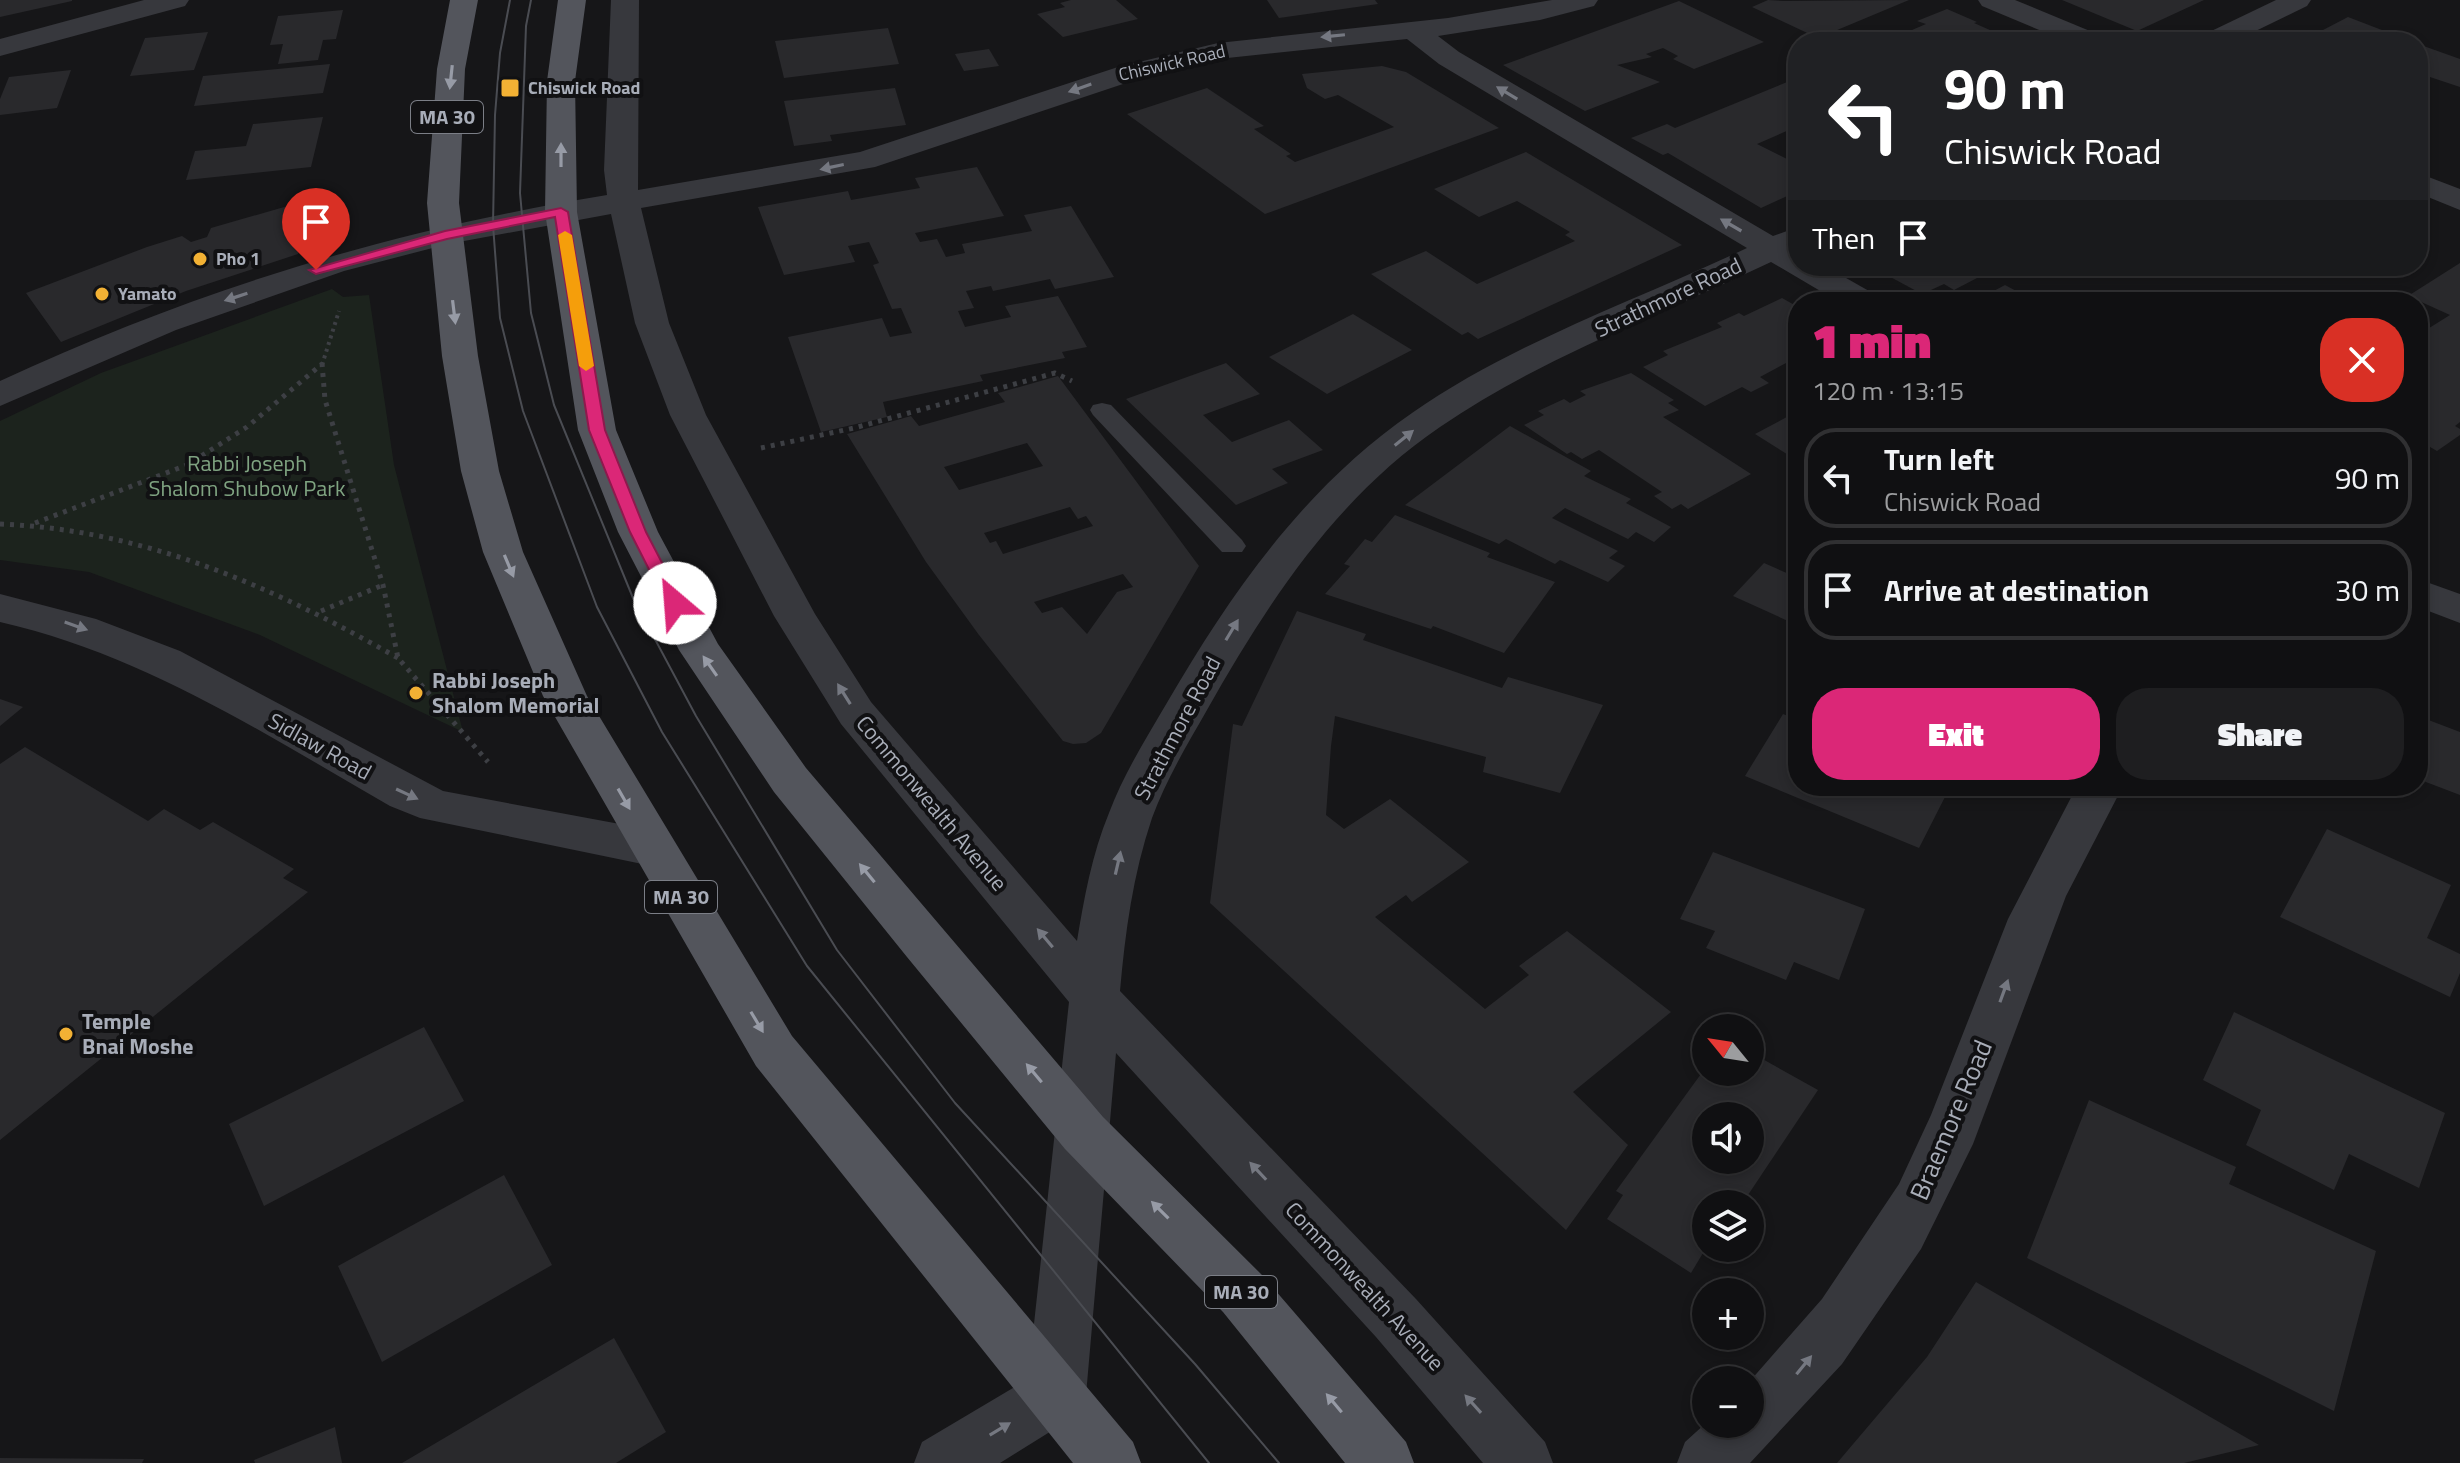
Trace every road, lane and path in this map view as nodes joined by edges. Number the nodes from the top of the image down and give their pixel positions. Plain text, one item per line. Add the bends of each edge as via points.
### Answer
1 (175, 0) edge
2 (464, 0) edge
3 (572, 0) edge
4 (625, 0) edge
5 (1584, 0) edge
6 (1992, 0) edge
7 (2297, 0) edge
8 (1425, 26) junction
9 (2068, 32) edge
10 (2231, 32) edge
11 (0, 48) edge
12 (2428, 186) edge
13 (2460, 200) edge
14 (624, 202) junction
15 (561, 212) junction
16 (445, 235) junction
17 (1788, 252) edge
18 (1788, 256) edge
19 (1825, 276) edge
20 (1849, 292) edge
21 (343, 297) dead end
22 (322, 364) junction
23 (1077, 385) dead end
24 (0, 395) edge
25 (1102, 410) dead end
26 (757, 449) dead end
27 (34, 523) junction
28 (0, 524) edge
29 (1232, 546) dead end
30 (383, 585) junction
31 (2428, 596) edge
32 (0, 608) edge
33 (2460, 609) edge
34 (320, 612) junction
35 (398, 658) junction
36 (495, 768) dead end
37 (2094, 796) edge
38 (652, 848) junction
39 (1092, 994) junction
40 (1084, 1133) junction
41 (1056, 1395) junction
42 (1764, 1408) edge
43 (1733, 1438) edge
44 (944, 1463) edge
45 (1111, 1463) edge
46 (1384, 1463) edge
47 (1523, 1463) edge
48 (1707, 1463) edge

1 - 11 street
2 -> 16 main road, MA 30 via 444,146
15 -> 3 main road, MA 30 via 561,81
4 - 14 street, Commonwealth Avenue via 620,168
5 - 8 street, Chiswick Road
6 - 9 street
7 - 10 street
8 -> 14 street, Chiswick Road via 1198,55 1120,75 889,154
17 -> 8 street via 1436,50
12 - 13 street
14 - 15 street, Chiswick Road
39 -> 14 street, Commonwealth Avenue via 856,713 795,616 688,415 652,323
15 - 16 street, Chiswick Road
40 -> 15 main road, MA 30 via 790,780 700,650 638,532 597,430
16 -> 24 street, Chiswick Road via 186,313
16 -> 38 main road, MA 30 via 480,471 503,552 565,696
39 -> 18 street, Strathmore Road via 1126,827 1153,768 1238,620 1326,508 1423,422 1474,390
19 - 20 street
21 - 22 path
22 - 27 path via 247,427 187,465
22 - 30 path via 325,400
23 - 26 path via 1055,373
25 - 29 lane
27 - 28 path
27 - 34 path via 132,543 259,583
30 - 34 path
30 - 35 path
31 - 33 street
32 -> 38 street, Sidlaw Road via 64,622 132,646 436,806
34 - 35 path
35 - 36 path
42 -> 37 street, Braemore Road via 1866,1290 1919,1200 1961,1107 2043,893
38 -> 41 main road, MA 30 via 774,1051
39 - 40 street, Strathmore Road
47 -> 39 street, Commonwealth Avenue via 1396,1318
40 - 41 street, Strathmore Road
46 -> 40 main road, MA 30 via 1243,1294
44 -> 41 street
41 - 45 main road, MA 30
43 - 48 street, Braemore Road

